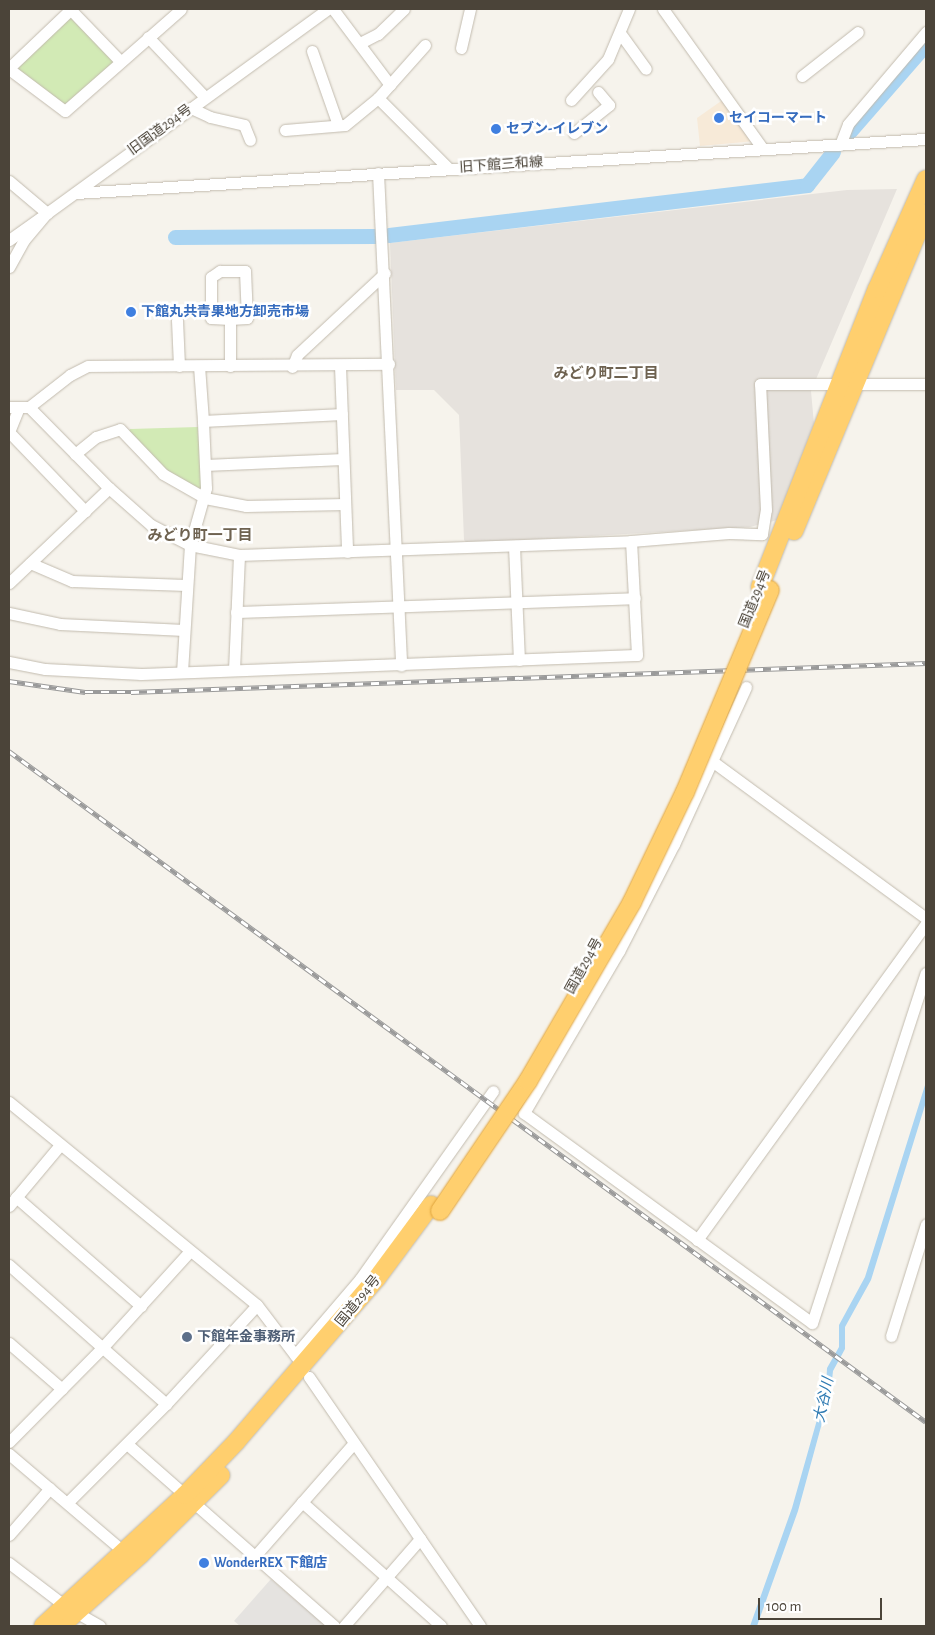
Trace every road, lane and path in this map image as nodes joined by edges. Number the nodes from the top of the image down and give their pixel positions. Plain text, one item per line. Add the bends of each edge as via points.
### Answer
1 (71, 9) edge
2 (181, 9) edge
3 (328, 9) edge
4 (333, 9) edge
5 (404, 9) edge
6 (470, 9) edge
7 (628, 9) edge
8 (663, 9) edge
9 (858, 32) dead end
10 (926, 32) edge
11 (620, 33) junction
12 (148, 37) junction
13 (360, 43) junction
14 (426, 46) dead end
15 (461, 48) dead end
16 (312, 51) dead end
17 (120, 61) junction
18 (9, 68) edge
19 (646, 69) dead end
20 (802, 76) dead end
21 (390, 85) junction
22 (598, 92) dead end
23 (205, 97) junction
24 (378, 98) junction
25 (571, 100) dead end
26 (191, 108) junction
27 (338, 125) junction
28 (285, 130) dead end
29 (574, 133) dead end
30 (926, 139) edge
31 (250, 140) dead end
32 (840, 145) junction
33 (764, 149) junction
34 (449, 169) junction
35 (378, 173) junction
36 (926, 179) edge
37 (9, 181) edge
38 (76, 193) junction
39 (48, 213) junction
40 (926, 213) edge
41 (9, 240) edge
42 (9, 267) edge
43 (385, 272) junction
44 (230, 319) junction
45 (177, 320) dead end
46 (389, 364) junction
47 (179, 366) junction
48 (199, 366) junction
49 (230, 366) junction
50 (340, 366) junction
51 (292, 367) junction
52 (847, 383) junction
53 (926, 384) edge
54 (19, 407) edge
55 (342, 414) junction
56 (203, 421) junction
57 (9, 432) edge
58 (76, 454) junction
59 (343, 459) junction
60 (205, 465) junction
61 (108, 488) junction
62 (204, 498) junction
63 (345, 504) junction
64 (85, 511) junction
65 (631, 541) junction
66 (190, 545) junction
67 (514, 546) junction
68 (396, 551) junction
69 (347, 552) junction
70 (239, 556) junction
71 (30, 563) junction
72 (9, 583) edge
73 (186, 585) junction
74 (635, 598) junction
75 (517, 603) junction
76 (400, 608) junction
77 (236, 612) junction
78 (9, 613) edge
79 (184, 630) junction
80 (518, 660) junction
81 (9, 662) edge
82 (400, 665) junction
83 (234, 670) junction
84 (182, 672) junction
85 (746, 686) dead end
86 (712, 761) junction
87 (926, 918) edge
88 (926, 924) edge
89 (926, 973) edge
90 (493, 1091) dead end
91 (9, 1102) edge
92 (60, 1145) junction
93 (13, 1202) edge
94 (926, 1224) edge
95 (697, 1240) junction
96 (190, 1251) junction
97 (9, 1265) edge
98 (257, 1305) junction
99 (141, 1306) junction
100 (891, 1336) dead end
101 (9, 1343) edge
102 (102, 1348) junction
103 (303, 1366) junction
104 (62, 1389) junction
105 (166, 1404) junction
106 (9, 1442) edge
107 (127, 1444) junction
108 (353, 1444) junction
109 (9, 1454) edge
110 (50, 1488) junction
111 (190, 1499) junction
112 (68, 1502) junction
113 (302, 1502) junction
114 (9, 1535) edge
115 (420, 1539) junction
116 (124, 1552) junction
117 (254, 1556) junction
118 (9, 1563) edge
119 (387, 1577) junction
120 (70, 1610) junction
121 (476, 1624) edge
122 (42, 1626) edge
123 (61, 1626) edge
124 (100, 1626) edge
125 (334, 1626) edge
126 (344, 1626) edge
127 (441, 1626) edge

1 - 17 street
1 - 18 street
2 - 12 street
3 - 23 street, 旧国道294号
4 - 13 street
5 - 13 street via 378,34
6 - 15 street
7 - 11 street
8 - 33 street
9 - 20 street
10 - 32 street via 848,124
11 - 19 street
11 - 25 street via 608,59
12 - 17 street
12 - 23 street
13 - 21 street
14 - 21 street
16 - 27 street
17 - 18 street via 65,111
21 - 24 street
22 - 29 street via 609,105
23 - 26 street, 旧国道294号
24 - 27 street via 354,120
24 - 34 street
26 - 31 street via 244,126
26 - 38 street, 旧国道294号
27 - 28 street
30 - 32 street, 旧下館三和線
32 - 33 street, 旧下館三和線
33 - 34 street, 旧下館三和線
34 - 35 street, 旧下館三和線
35 - 38 street, 旧下館三和線
35 - 43 street
36 - 52 highway, 国道294号 via 880,280
37 - 39 street
38 - 39 street, 旧国道294号
39 - 41 street
39 - 42 street, 旧国道294号 via 24,240
40 - 52 highway, 国道294号
43 - 46 street
43 - 51 street via 297,355
44 - 44 street via 211,318 211,277 220,271 245,271 247,318
44 - 49 street
45 - 47 street
46 - 50 street
46 - 68 street
47 - 48 street
47 - 54 street via 88,366
48 - 49 street
48 - 56 street
49 - 51 street
50 - 51 street
50 - 55 street
52 - 53 street
52 - 65 street via 760,384 766,510 762,534 729,532
52 - 103 highway, 国道294号 via 765,589 676,788 609,922 524,1069 435,1208
54 - 57 street
54 - 58 street
55 - 56 street
55 - 59 street
56 - 60 street
57 - 64 street
58 - 61 street
58 - 62 street via 96,437 120,429 163,474
59 - 60 street
59 - 63 street
60 - 62 street
61 - 64 street
61 - 66 street via 151,525
62 - 63 street via 246,506
62 - 66 street
63 - 69 street
64 - 71 street
65 - 67 street
65 - 74 street
66 - 70 street
66 - 73 street
67 - 68 street
67 - 75 street
68 - 69 street
68 - 76 street
69 - 70 street
70 - 77 street
71 - 72 street
71 - 73 street via 72,581
73 - 79 street
74 - 75 street
74 - 80 street via 637,655
75 - 76 street
75 - 80 street
76 - 77 street
76 - 82 street
77 - 83 street
78 - 79 street via 60,624
79 - 84 street
80 - 82 street
81 - 84 street via 45,669 100,673
82 - 83 street
83 - 84 street
85 - 86 street
86 - 87 street
86 - 95 street via 619,952 524,1113
88 - 95 street
89 - 95 street via 812,1323
90 - 103 street via 360,1279
91 - 92 street
92 - 93 street
92 - 96 street
93 - 99 street
94 - 100 street
96 - 98 street
96 - 99 street
97 - 102 street
98 - 103 street
98 - 105 street
99 - 102 street
101 - 104 street
102 - 104 street
102 - 105 street
103 - 108 street
103 - 111 highway, 国道294号
104 - 106 street
105 - 107 street
107 - 111 street
107 - 112 street
108 - 113 street
108 - 115 street
109 - 110 street
110 - 112 street
110 - 114 street
111 - 116 highway, 国道294号
111 - 117 street
111 - 120 highway, 国道294号
112 - 116 street
113 - 117 street
113 - 119 street
115 - 119 street
115 - 121 street
116 - 120 highway, 国道294号
117 - 125 street
118 - 120 street
119 - 126 street
119 - 127 street
120 - 122 highway, 国道294号
120 - 123 highway, 国道294号
120 - 124 street

